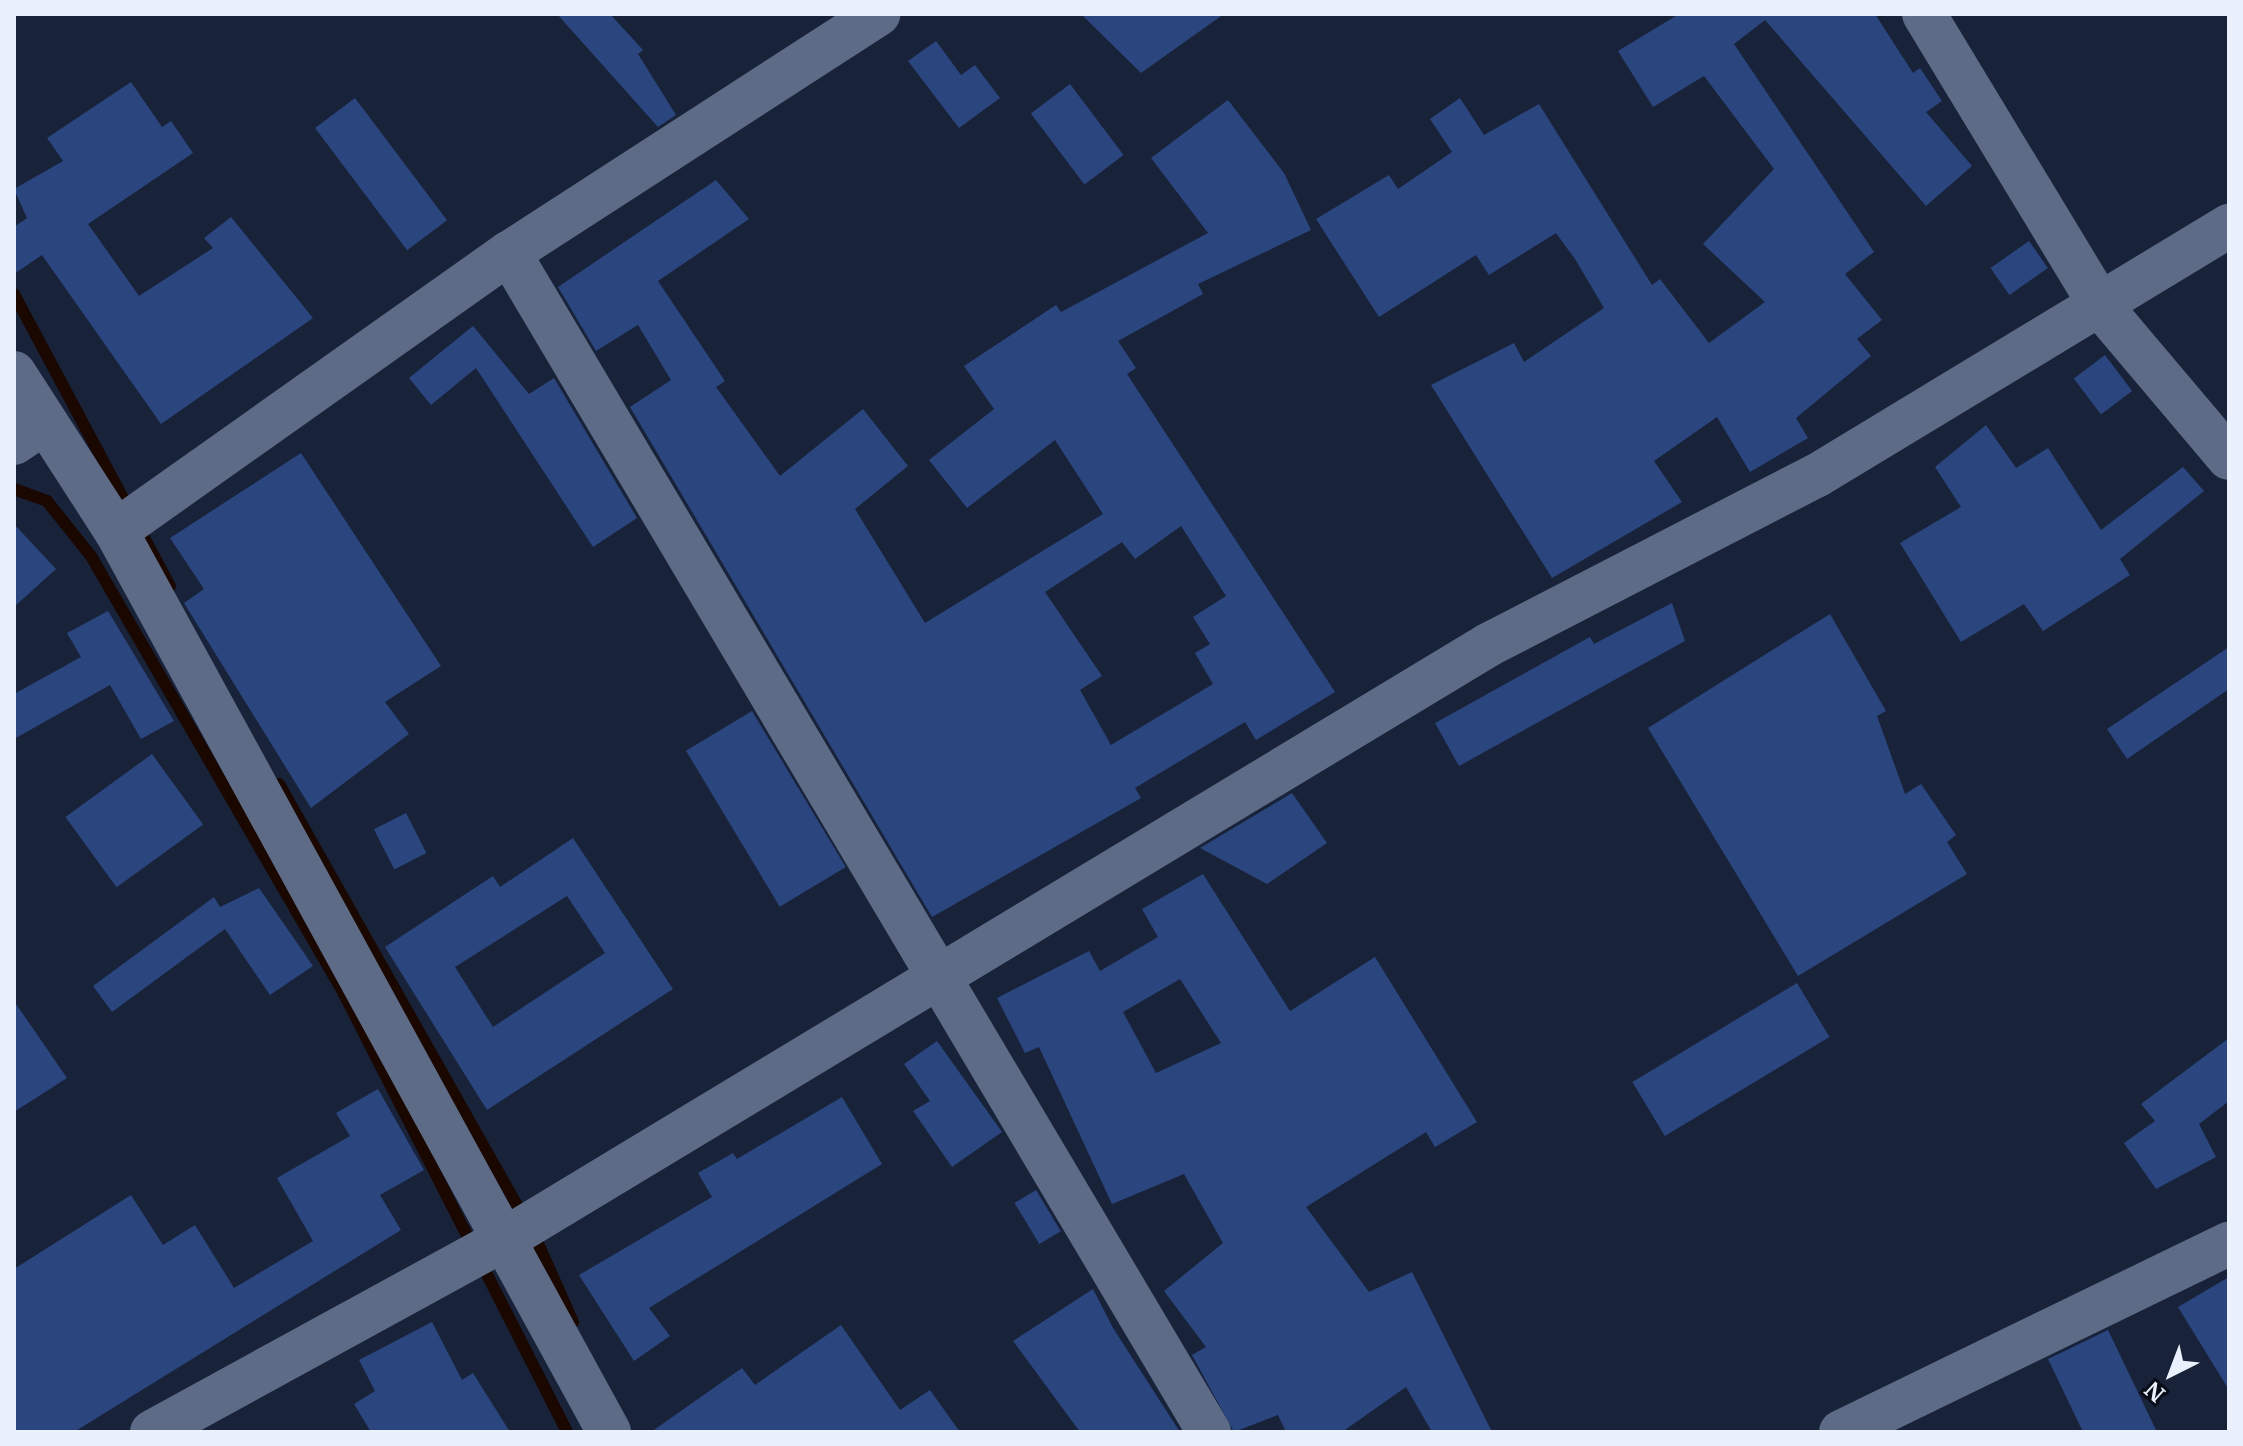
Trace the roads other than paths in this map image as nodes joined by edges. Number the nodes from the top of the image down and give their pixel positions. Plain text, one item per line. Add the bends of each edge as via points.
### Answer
1 (878, 14) edge
2 (1924, 14) edge
3 (2229, 226) edge
4 (509, 253) junction
5 (2103, 309) junction
6 (14, 373) edge
7 (29, 433) edge
8 (2229, 458) edge
9 (116, 531) junction
10 (944, 976) junction
11 (505, 1239) junction
12 (2229, 1244) edge
13 (152, 1432) edge
14 (609, 1432) edge
15 (1209, 1432) edge
16 (1841, 1432) edge

1 - 4 street
2 - 5 street
3 - 5 street
4 - 9 street
4 - 10 street
5 - 8 street
5 - 10 street via 1816,476 1488,645
6 - 7 street
7 - 9 street
9 - 11 street
10 - 11 street
10 - 15 street
11 - 13 street
11 - 14 street
12 - 16 street

